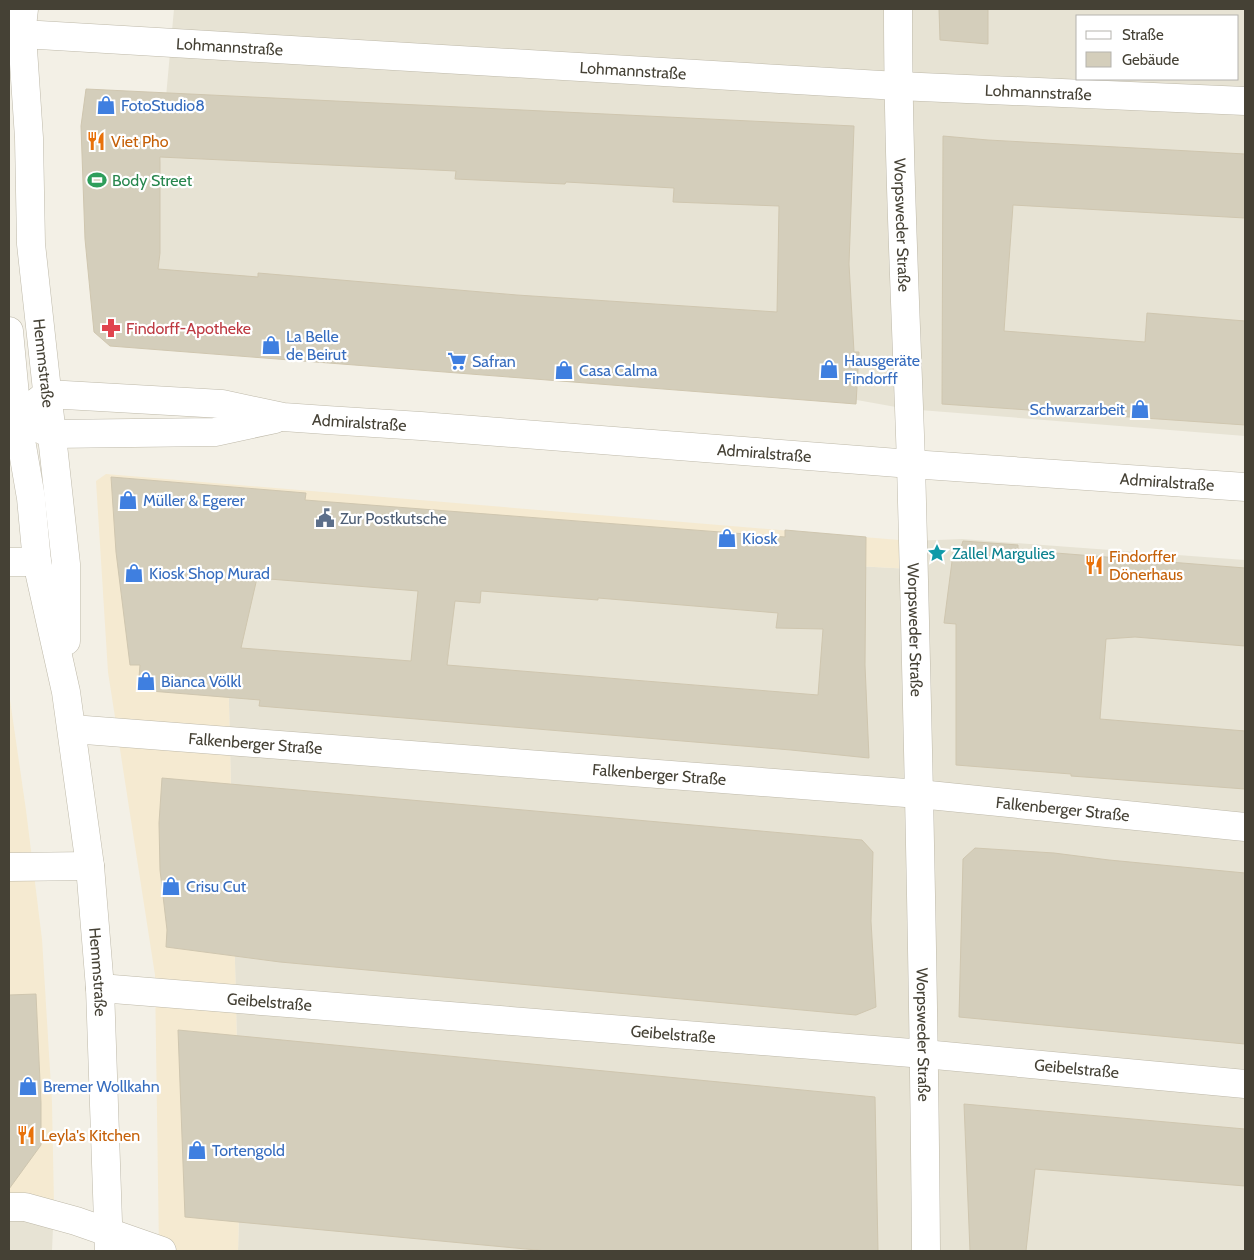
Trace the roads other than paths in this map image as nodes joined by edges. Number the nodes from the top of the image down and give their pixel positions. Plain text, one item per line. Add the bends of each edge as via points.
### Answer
1 (898, 9) edge
2 (23, 22) edge
3 (898, 86) junction
4 (1245, 101) edge
5 (9, 132) edge
6 (9, 331) edge
7 (47, 394) junction
8 (17, 417) junction
9 (283, 417) junction
10 (51, 434) junction
11 (911, 464) junction
12 (1245, 488) edge
13 (9, 562) edge
14 (37, 562) junction
15 (66, 692) junction
16 (72, 729) junction
17 (919, 794) junction
18 (1245, 827) edge
19 (90, 866) junction
20 (9, 867) edge
21 (100, 988) junction
22 (924, 1054) junction
23 (1245, 1084) edge
24 (9, 1207) edge
25 (109, 1243) edge
26 (162, 1251) edge
27 (926, 1251) edge

1 - 3 street, Worpsweder Straße
2 - 3 street, Lohmannstraße
2 - 5 street
2 - 7 street, Hemmstraße via 31,244
3 - 4 street, Lohmannstraße
3 - 11 street, Worpsweder Straße
6 - 8 street, Hemmstraße
7 - 8 street
7 - 9 street, Admiralstraße via 222,404
7 - 10 street, Hemmstraße
8 - 10 street, Admiralstraße
8 - 14 street, Hemmstraße via 31,498
9 - 10 street, Admiralstraße via 215,432
9 - 11 street, Admiralstraße
10 - 15 street, Hemmstraße via 66,564
11 - 12 street, Admiralstraße
11 - 17 street, Worpsweder Straße
13 - 14 street
14 - 15 street, Hemmstraße
15 - 16 street, Hemmstraße
16 - 17 street, Falkenberger Straße
16 - 19 street, Hemmstraße
17 - 18 street, Falkenberger Straße
17 - 22 street, Worpsweder Straße
19 - 20 street
19 - 21 street, Hemmstraße
21 - 22 street, Geibelstraße
21 - 25 street, Hemmstraße
22 - 23 street, Geibelstraße
22 - 27 street, Worpsweder Straße
24 - 25 street via 25,1207 76,1221
25 - 26 street

